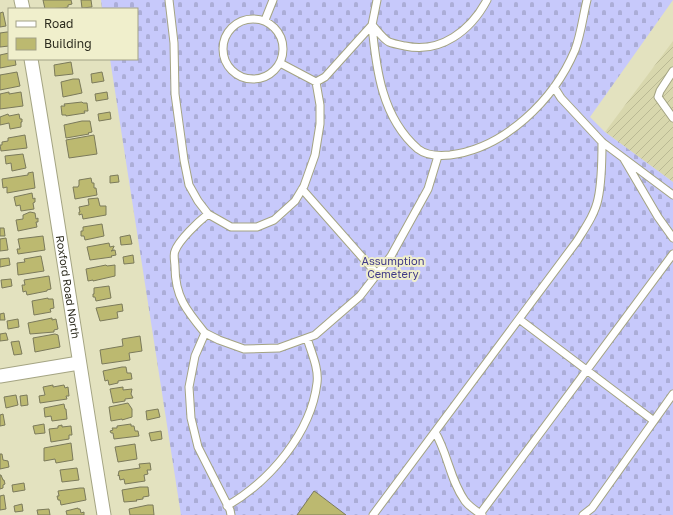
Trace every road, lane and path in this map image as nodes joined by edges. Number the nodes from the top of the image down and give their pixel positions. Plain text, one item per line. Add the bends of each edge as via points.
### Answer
1 (169, 0) edge
2 (273, 0) edge
3 (377, 0) edge
4 (488, 0) edge
5 (588, 0) edge
6 (265, 20) junction
7 (372, 25) junction
8 (31, 60) edge
9 (280, 62) junction
10 (673, 71) edge
11 (316, 82) junction
12 (554, 87) junction
13 (673, 118) edge
14 (602, 142) junction
15 (438, 156) junction
16 (624, 158) junction
17 (302, 189) junction
18 (673, 195) edge
19 (208, 214) junction
20 (673, 238) edge
21 (673, 254) edge
22 (377, 274) junction
23 (519, 319) junction
24 (205, 333) junction
25 (307, 338) junction
26 (79, 362) junction
27 (587, 370) junction
28 (0, 376) edge
29 (673, 394) edge
30 (654, 421) junction
31 (435, 432) junction
32 (228, 506) junction
33 (481, 514) edge
34 (104, 515) edge
35 (231, 515) edge
36 (373, 515) edge
37 (583, 515) edge

1 - 19 lane via 174,43 175,94 184,160 189,185
2 - 6 lane
3 - 7 lane
4 - 7 lane via 460,34 426,47 410,47 389,42
5 - 12 lane via 575,49
6 - 9 lane via 282,39 283,55
6 - 9 lane via 248,19 232,27 223,44 226,62 239,75 258,78 267,76
7 - 11 lane via 325,77
7 - 15 lane via 383,94 394,119 404,135 420,150
8 - 26 street, Roxford Road North
9 - 11 lane
10 - 13 lane via 658,97
11 - 17 lane via 320,124 315,155
12 - 14 lane
12 - 15 lane via 535,109 513,128 480,147 461,154
14 - 16 lane
14 - 23 lane via 598,199 591,218
15 - 22 lane via 428,189 418,209 391,256
16 - 18 lane
16 - 20 lane via 658,218
17 - 19 lane via 295,202 274,220 257,227 231,227
17 - 22 lane
19 - 24 lane via 186,236 175,252 178,292 187,311
21 - 27 lane
22 - 25 lane via 360,296 315,335
23 - 27 lane
23 - 31 lane
24 - 25 lane via 244,349 279,348
24 - 32 lane via 195,356 189,387 191,418 198,447
25 - 32 lane via 317,381 303,427 289,450 265,477
26 - 28 street
26 - 34 street, Roxford Road North
27 - 30 lane
27 - 33 lane
29 - 30 lane
30 - 37 lane via 592,508
31 - 33 lane via 457,487 466,502
31 - 36 lane
32 - 35 lane

